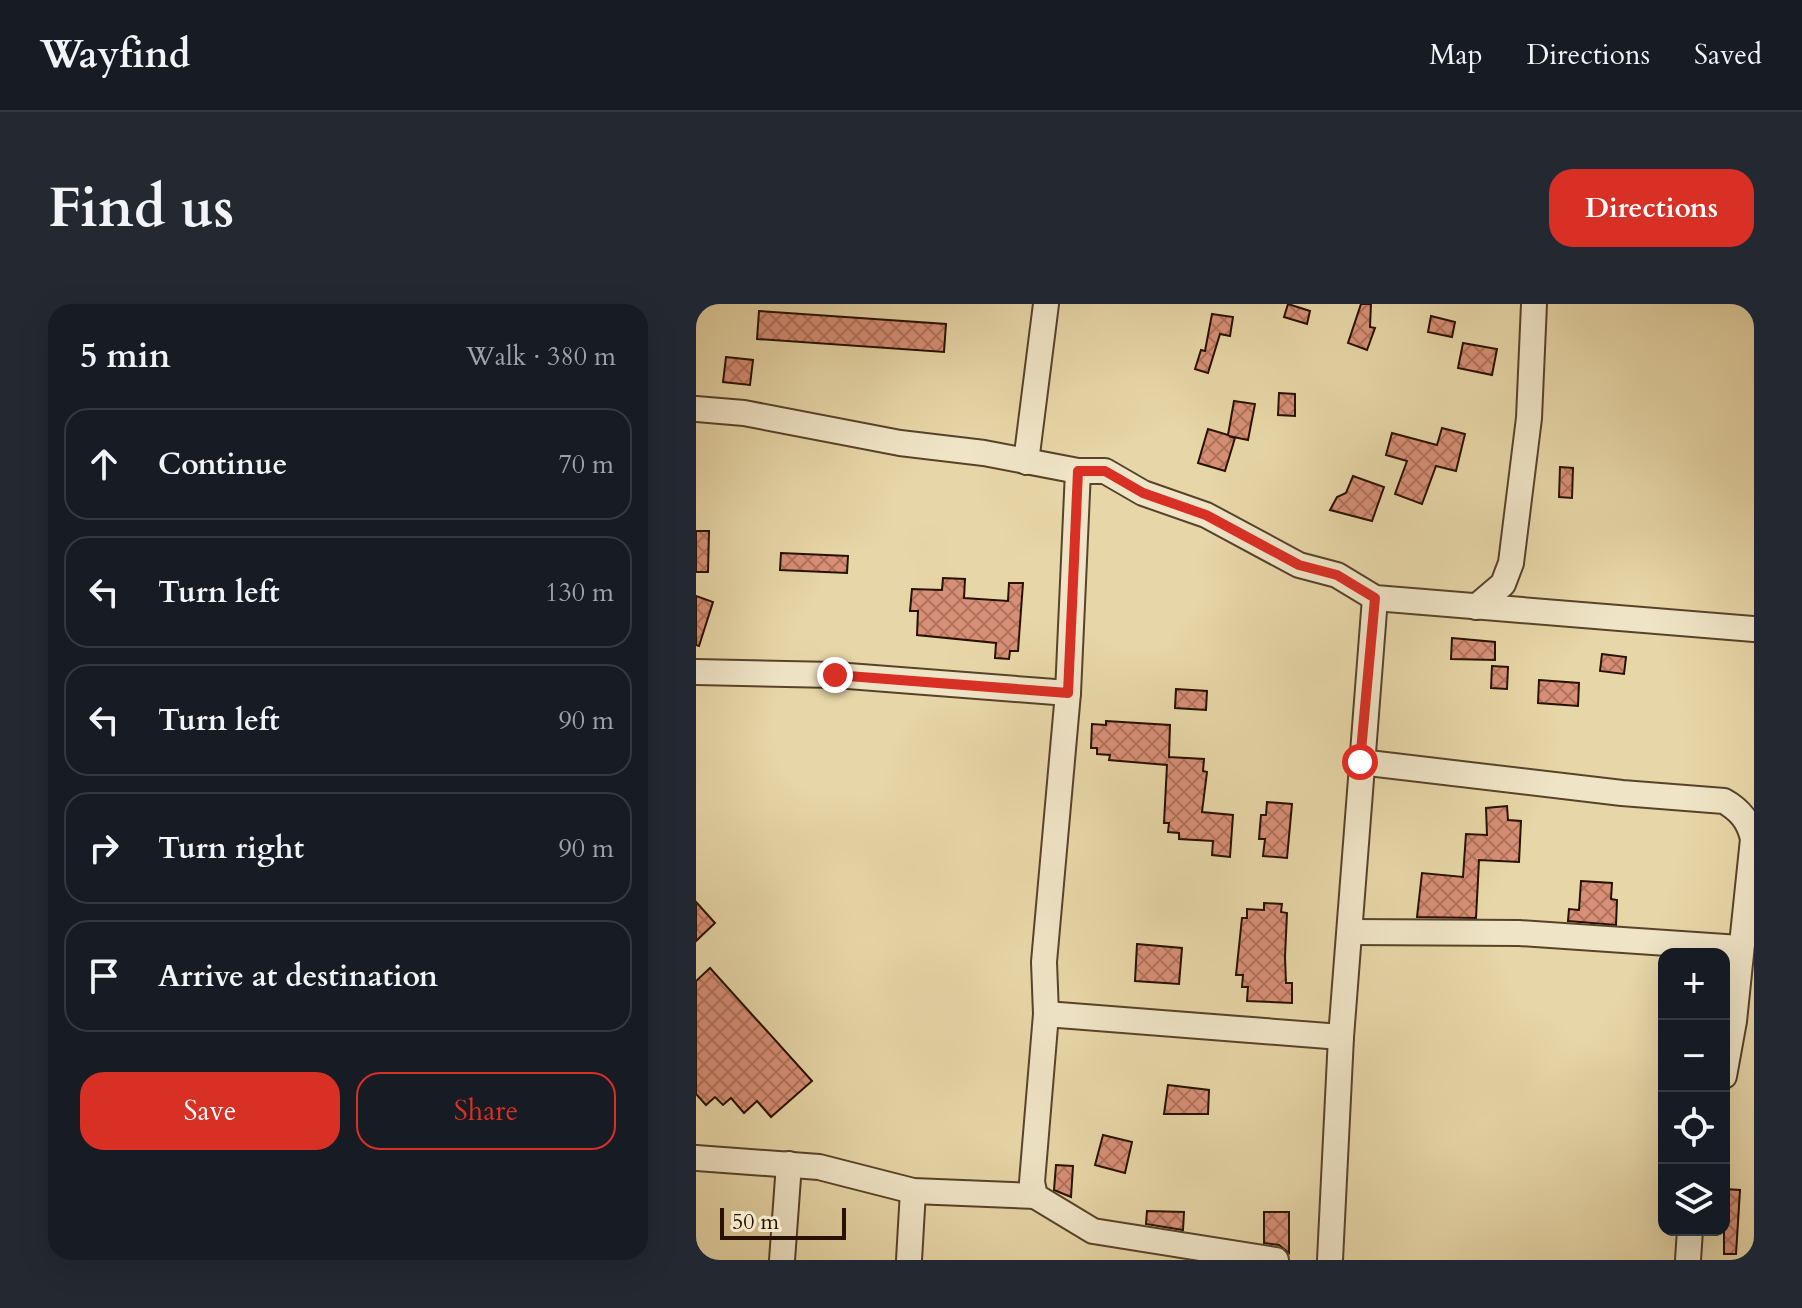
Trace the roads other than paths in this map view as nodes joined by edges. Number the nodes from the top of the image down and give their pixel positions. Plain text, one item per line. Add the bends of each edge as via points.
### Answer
1 (1046, 304) edge
2 (1534, 304) edge
3 (696, 409) edge
4 (1026, 462) junction
5 (1078, 471) junction
6 (1375, 598) junction
7 (1476, 607) junction
8 (1754, 629) edge
9 (696, 672) edge
10 (1068, 693) junction
11 (1360, 762) junction
12 (1351, 932) junction
13 (1740, 948) junction
14 (1046, 1014) junction
15 (1341, 1037) junction
16 (1730, 1043) edge
17 (696, 1158) edge
18 (789, 1164) junction
19 (913, 1191) junction
20 (1035, 1196) junction
21 (1690, 1236) edge
22 (782, 1260) edge
23 (909, 1260) edge
24 (1276, 1260) edge
25 (1330, 1260) edge
26 (1688, 1260) edge

1 - 4 street
2 - 7 street via 1529,418 1511,563 1503,584
3 - 4 street
4 - 5 street
5 - 6 street via 1105,471 1143,493 1206,515 1299,565 1337,575
5 - 10 street
6 - 7 street
6 - 11 street
7 - 8 street
9 - 10 street via 835,675
10 - 14 street via 1044,962
11 - 12 street
11 - 13 street via 1724,801 1749,823 1753,839
12 - 13 street via 1519,933
12 - 15 street
13 - 16 street
14 - 15 street
14 - 20 street
15 - 25 street
17 - 18 street
18 - 19 street
18 - 22 street
19 - 20 street
19 - 23 street
20 - 24 street via 1093,1231
21 - 26 street

